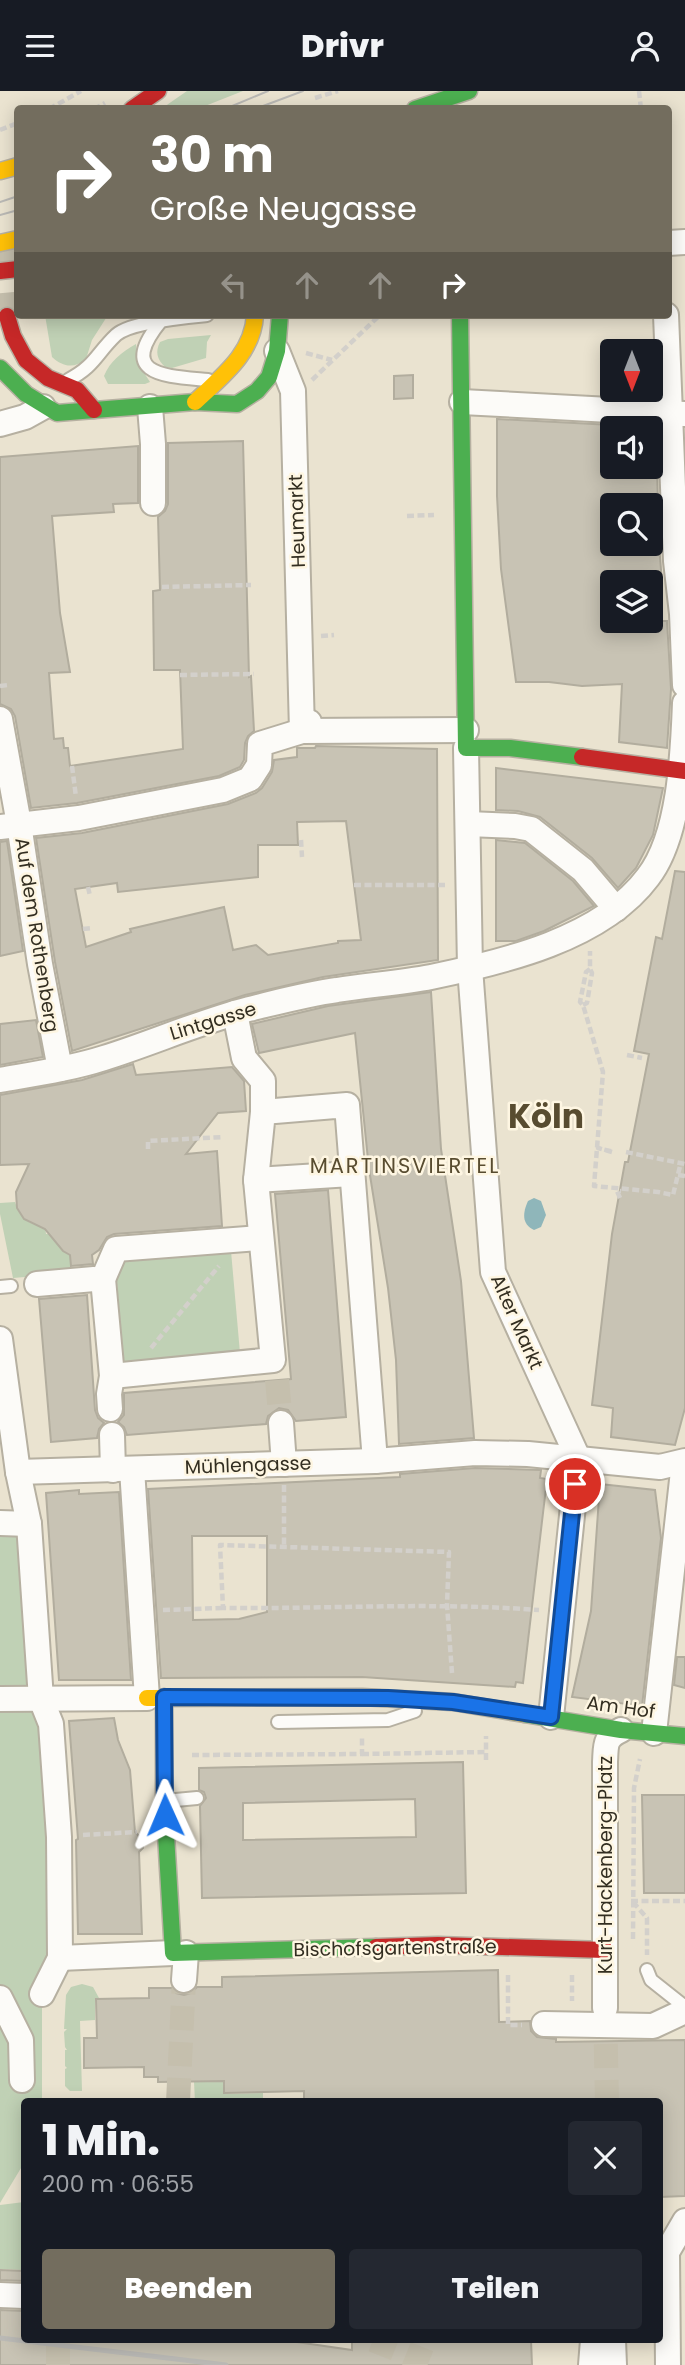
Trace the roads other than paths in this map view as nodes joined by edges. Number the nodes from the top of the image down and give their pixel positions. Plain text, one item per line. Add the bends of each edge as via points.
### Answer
1 (158, 91) edge
2 (463, 98) edge
3 (138, 105) edge
4 (432, 105) edge
5 (7, 316) dead end
6 (171, 319) edge
7 (255, 319) edge
8 (281, 319) edge
9 (460, 319) edge
10 (666, 319) edge
11 (162, 320) junction
12 (285, 351) junction
13 (0, 368) edge
14 (215, 380) junction
15 (61, 384) junction
16 (34, 400) junction
17 (195, 402) junction
18 (462, 402) junction
19 (150, 407) junction
20 (94, 410) junction
21 (678, 414) edge
22 (0, 424) edge
23 (153, 503) dead end
24 (685, 685) edge
25 (685, 703) edge
26 (0, 719) edge
27 (305, 727) junction
28 (466, 739) junction
29 (682, 771) edge
30 (468, 824) junction
31 (10, 826) edge
32 (616, 909) junction
33 (470, 968) junction
34 (235, 1013) junction
35 (60, 1069) junction
36 (0, 1080) edge
37 (263, 1112) junction
38 (256, 1180) junction
39 (351, 1181) junction
40 (249, 1239) junction
41 (99, 1279) junction
42 (37, 1283) dead end
43 (0, 1339) edge
44 (112, 1376) junction
45 (110, 1409) dead end
46 (281, 1423) tunnel mouth
47 (112, 1435) dead end
48 (578, 1458) junction
49 (375, 1461) junction
50 (685, 1462) edge
51 (284, 1464) junction
52 (122, 1469) junction
53 (18, 1472) junction
54 (0, 1523) edge
55 (29, 1524) junction
56 (156, 1698) junction
57 (0, 1699) edge
58 (41, 1699) junction
59 (441, 1701) junction
60 (551, 1717) junction
61 (278, 1722) dead end
62 (621, 1730) junction
63 (654, 1733) junction
64 (685, 1736) edge
65 (197, 1798) dead end
66 (164, 1801) junction
67 (605, 1950) junction
68 (179, 1953) junction
69 (60, 1958) junction
70 (647, 1970) road end
71 (184, 1980) tunnel mouth
72 (42, 1994) dead end
73 (0, 1998) edge
74 (605, 2008) tunnel mouth
75 (685, 2009) edge
76 (544, 2024) road end
77 (22, 2080) dead end
78 (685, 2221) edge
79 (663, 2252) edge
80 (676, 2289) edge
81 (0, 2295) edge
82 (21, 2296) edge
83 (593, 2343) edge
84 (613, 2343) edge
85 (591, 2365) edge
86 (614, 2365) edge
87 (668, 2365) edge

1 - 3 street
2 - 4 street
5 - 15 street via 26,360
6 - 11 lane
7 - 14 street via 249,342 226,373
8 - 12 street, Heumarkt
9 - 18 street
10 - 21 street
11 - 14 lane via 150,334 144,355 152,371
11 - 15 lane via 118,332 95,362
12 - 17 street via 257,391 237,404
12 - 27 street, Heumarkt via 293,391
13 - 16 street
14 - 17 street
15 - 16 lane
15 - 20 street via 77,390
16 - 20 street via 57,413
16 - 22 street via 25,417
17 - 19 street
18 - 21 street
18 - 28 street
19 - 20 street
19 - 23 street
21 - 24 street via 676,561
25 - 29 street
26 - 31 street, Auf dem Rothenberg
27 - 28 street
27 - 31 street via 260,744 259,765 250,779 223,790 79,818
28 - 29 street
28 - 30 street, Alter Markt
29 - 32 street via 661,855 648,878
30 - 32 street via 531,829 583,870
30 - 33 street, Alter Markt
31 - 35 street, Auf dem Rothenberg
32 - 33 street via 555,942
33 - 34 street, Lintgasse via 335,990
33 - 48 street, Alter Markt via 493,1272
34 - 35 street, Lintgasse
34 - 37 street via 244,1058 263,1081
35 - 36 street, Lintgasse
37 - 38 street
37 - 39 street via 347,1105
38 - 39 street
38 - 40 street
39 - 49 street
40 - 41 street via 116,1249
40 - 44 street via 275,1370
41 - 42 street
41 - 44 street
43 - 53 street
44 - 45 street
46 - 51 street
47 - 52 street
48 - 49 street, Mühlengasse via 478,1453
48 - 50 street via 660,1467
48 - 60 street
49 - 51 street, Mühlengasse
50 - 63 street
51 - 52 street, Mühlengasse
52 - 53 street, Mühlengasse
52 - 56 street
53 - 55 street
54 - 55 street
55 - 58 street
56 - 58 street
56 - 59 street, Am Hof
56 - 66 street via 164,1755
57 - 58 street
58 - 69 street via 51,1724 59,1837
59 - 60 street, Am Hof
59 - 61 lane via 388,1720
60 - 62 street, Am Hof
62 - 63 street, Am Hof
62 - 67 street, Kurt-Hackenberg-Platz via 611,1735 605,1752
63 - 64 street, Am Hof
65 - 66 lane
66 - 68 street
67 - 68 street, Bischofsgartenstraße via 438,1945
67 - 74 street, Kurt-Hackenberg-Platz
68 - 69 street, Bischofsgartenstraße
68 - 71 street
69 - 72 street
70 - 75 lane via 651,1980
73 - 77 street via 21,2041
75 - 76 street via 653,2026
78 - 79 street
79 - 80 street
80 - 87 street
81 - 82 street
83 - 85 street
84 - 86 street

